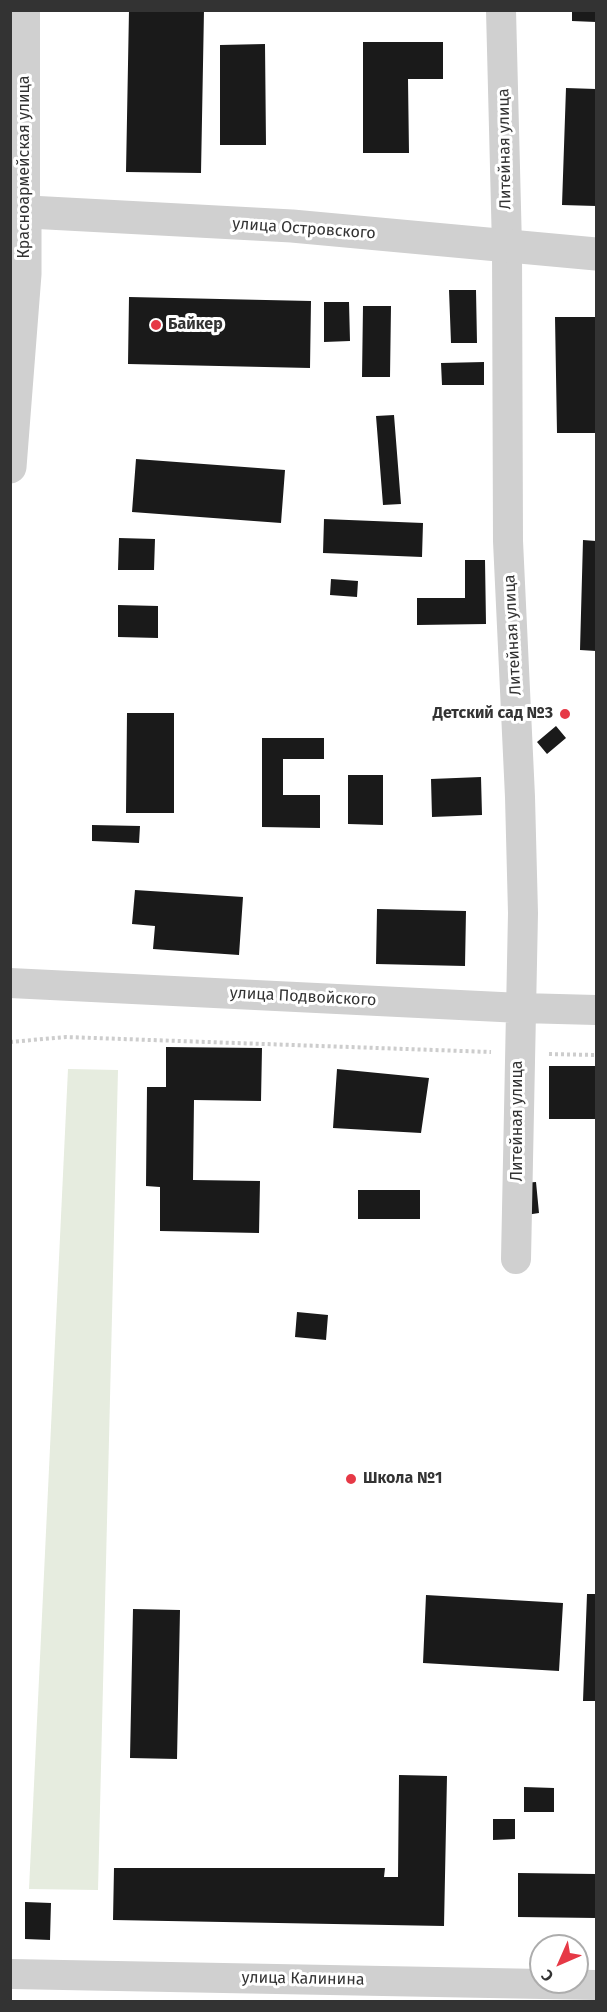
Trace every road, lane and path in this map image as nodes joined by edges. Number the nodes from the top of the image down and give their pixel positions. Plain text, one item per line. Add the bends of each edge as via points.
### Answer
1 (25, 10) edge
2 (501, 10) edge
3 (18, 211) edge
4 (507, 247) junction
5 (597, 255) edge
6 (10, 467) edge
7 (10, 983) edge
8 (521, 1008) junction
9 (597, 1010) edge
10 (10, 1042) edge
11 (519, 1053) junction
12 (597, 1055) edge
13 (516, 1259) dead end
14 (10, 1974) edge
15 (597, 1985) edge

1 - 3 street, Красноармейская улица
2 - 4 street, Литейная улица
3 - 4 street, улица Островского via 292,226
3 - 6 street, Красноармейская улица via 25,274
4 - 5 street, улица Островского
4 - 8 street, Литейная улица via 508,541 520,797
7 - 8 street, улица Подвойского
8 - 9 street, улица Подвойского
8 - 11 street, Литейная улица
10 - 11 path via 66,1037
11 - 12 path
11 - 13 street, Литейная улица
14 - 15 street, улица Калинина

